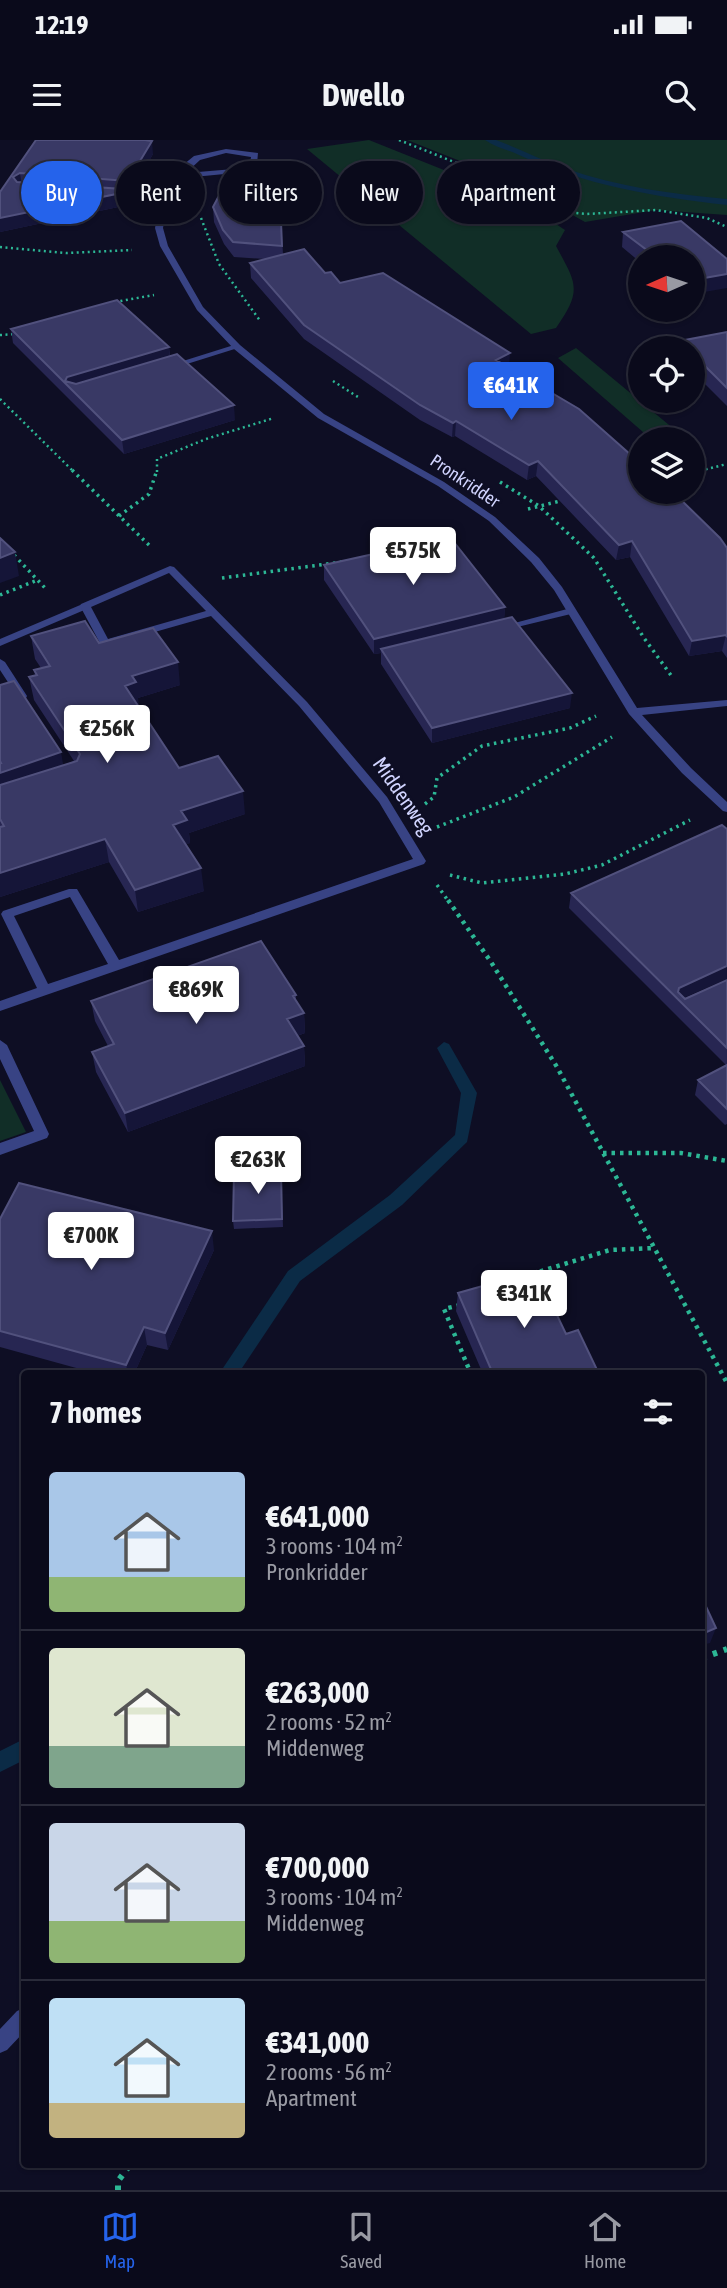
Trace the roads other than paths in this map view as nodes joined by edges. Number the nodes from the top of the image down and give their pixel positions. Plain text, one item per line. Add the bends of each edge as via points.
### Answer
1 (181, 176) joint
2 (160, 224) edge
3 (237, 347) junction
4 (162, 369) edge
5 (85, 606) junction
6 (570, 611) junction
7 (215, 612) junction
8 (494, 630) edge
9 (0, 643) edge
10 (0, 662) edge
11 (727, 703) edge
12 (30, 709) edge
13 (637, 717) junction
14 (724, 806) edge
15 (115, 965) junction
16 (44, 989) junction
17 (0, 1006) edge
18 (0, 1045) edge
19 (0, 1149) edge
20 (21, 2021) edge
21 (0, 2043) edge

1 - 1 street, Pronkridder via 197,158 226,151 255,155 253,164 235,171
2 - 3 street, Pronkridder via 164,246 188,289
3 - 4 street
3 - 6 street, Pronkridder via 314,411 492,519 535,560
5 - 7 street, Middenweg via 170,569
5 - 7 street via 105,643
5 - 9 street
6 - 8 street
6 - 13 street, Pronkridder
7 - 15 street, Middenweg via 303,704 383,800 423,865
10 - 12 street
11 - 13 street
13 - 14 street, Pronkridder via 684,771
15 - 16 street, Middenweg
15 - 16 street via 73,892 7,914
16 - 17 street, Middenweg
18 - 19 street via 42,1133
20 - 21 street

